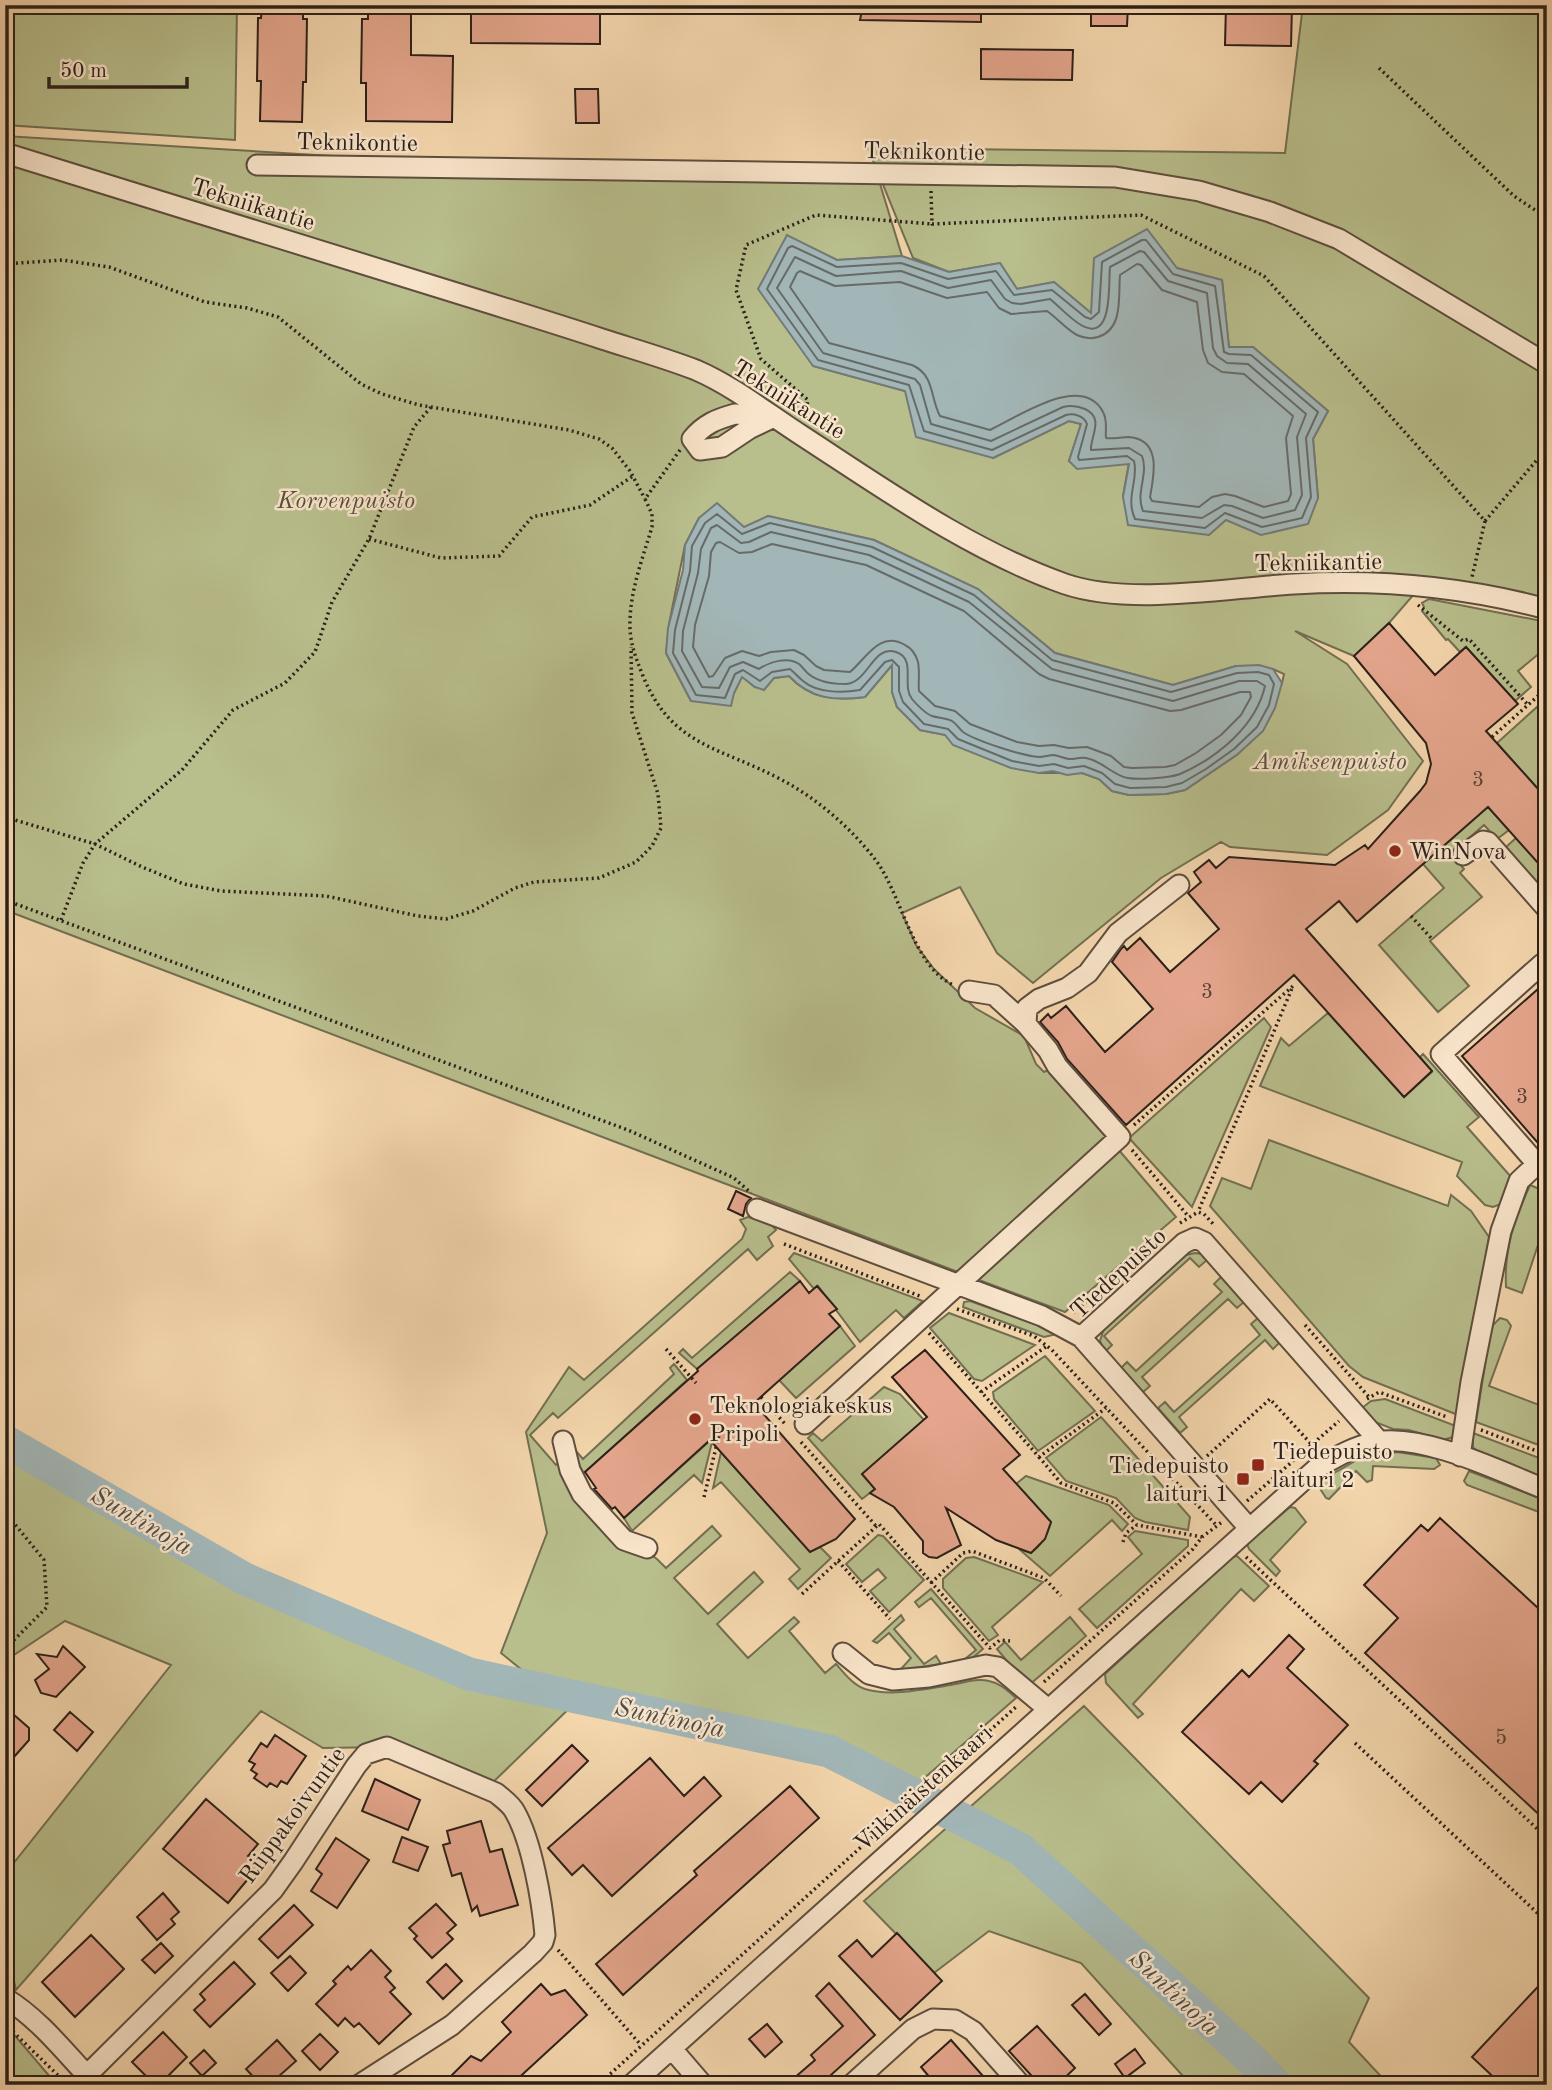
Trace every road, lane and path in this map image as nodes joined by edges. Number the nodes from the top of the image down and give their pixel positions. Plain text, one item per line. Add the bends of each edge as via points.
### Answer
1 (1379, 68) dead end
2 (5, 153) edge
3 (257, 165) dead end
4 (931, 175) junction
5 (1547, 218) edge
6 (932, 224) junction
7 (5, 264) edge
8 (1547, 364) edge
9 (431, 407) junction
10 (774, 417) junction
11 (801, 435) junction
12 (692, 439) junction
13 (1547, 448) edge
14 (633, 476) junction
15 (645, 499) junction
16 (1485, 521) junction
17 (369, 539) junction
18 (1469, 593) junction
19 (1418, 594) junction
20 (1547, 609) edge
21 (631, 647) junction
22 (1547, 688) edge
23 (1528, 705) junction
24 (1492, 737) dead end
25 (5, 817) edge
26 (95, 844) junction
27 (1464, 855) dead end
28 (1179, 885) dead end
29 (5, 900) edge
30 (1547, 909) edge
31 (1412, 916) dead end
32 (61, 920) junction
33 (1432, 939) dead end
34 (1547, 964) edge
35 (969, 991) joint
36 (1026, 1024) junction
37 (1120, 1137) junction
38 (1542, 1160) edge
39 (757, 1209) dead end
40 (1198, 1212) junction
41 (776, 1216) junction
42 (1188, 1216) junction
43 (1179, 1224) dead end
44 (1220, 1230) dead end
45 (784, 1244) dead end
46 (1131, 1264) dead end
47 (957, 1284) junction
48 (940, 1303) junction
49 (919, 1321) junction
50 (1304, 1324) dead end
51 (1063, 1327) junction
52 (1081, 1337) junction
53 (1049, 1347) junction
54 (667, 1349) dead end
55 (696, 1382) dead end
56 (981, 1392) junction
57 (761, 1397) dead end
58 (1369, 1397) dead end
59 (1107, 1408) junction
60 (805, 1424) dead end
61 (720, 1431) dead end
62 (563, 1441) dead end
63 (1379, 1441) junction
64 (1312, 1445) dead end
65 (1460, 1456) junction
66 (1038, 1457) junction
67 (1195, 1466) junction
68 (1547, 1490) edge
69 (704, 1497) dead end
70 (5, 1512) edge
71 (1137, 1525) junction
72 (876, 1527) junction
73 (1249, 1528) junction
74 (1202, 1537) dead end
75 (1123, 1542) dead end
76 (1233, 1543) junction
77 (647, 1548) dead end
78 (838, 1561) junction
79 (931, 1583) junction
80 (802, 1594) dead end
81 (1061, 1596) dead end
82 (890, 1619) dead end
83 (1010, 1641) dead end
84 (5, 1649) edge
85 (843, 1653) dead end
86 (1048, 1709) junction
87 (1355, 1743) dead end
88 (928, 1785) dead end
89 (1547, 1838) edge
90 (1547, 1922) edge
91 (545, 1935) junction
92 (5, 1998) edge
93 (5, 2024) edge
94 (641, 2045) junction
95 (672, 2049) junction
96 (91, 2080) edge
97 (68, 2085) edge
98 (359, 2085) edge
99 (598, 2085) edge
100 (631, 2085) edge
101 (703, 2085) edge
102 (851, 2085) edge
103 (1021, 2085) edge

1 - 5 path via 1514,197
2 - 10 street, Tekniikantie via 646,353 700,372
3 - 4 street, Teknikontie
4 - 6 path
4 - 8 street, Teknikontie via 1115,177 1199,191 1270,212 1339,239
6 - 11 path via 816,215 746,245 736,290 761,359 808,400
6 - 16 path via 1141,215 1264,276
7 - 9 path via 62,260 109,267 205,302 278,317 362,384
9 - 14 path via 584,433 612,448
9 - 17 path via 414,427
10 - 11 street, Tekniikantie
10 - 12 street via 735,414 713,421
10 - 12 street via 722,447 700,450
11 - 19 street, Tekniikantie via 961,535 1069,585 1114,593 1161,594 1370,583
12 - 15 path via 674,456
13 - 16 path
14 - 15 path
14 - 17 path via 590,505 532,516 499,556 441,558
15 - 21 path via 652,527 631,603
16 - 18 path
17 - 26 path via 332,603 315,652 285,683 233,710 182,770
18 - 19 street, Tekniikantie
18 - 20 street, Tekniikantie
19 - 23 path via 1463,641 1469,639
21 - 26 path via 632,713 658,794 661,828 636,862 599,878 534,882 446,919 326,896 221,891 184,884
21 - 35 path via 651,696 666,718 687,736 783,780 833,814 875,859 914,942 943,981
22 - 23 path
23 - 24 path
25 - 26 path
26 - 32 path
27 - 30 street via 1488,842
28 - 36 street via 1118,933 1088,973 1027,1008
29 - 32 path
31 - 33 path
32 - 41 path via 628,1130 734,1178
34 - 38 street via 1441,1054
35 - 36 street via 994,995
36 - 37 street via 1056,1066
37 - 40 path via 1293,986
37 - 42 path
37 - 47 street
38 - 65 street via 1519,1181 1500,1231
39 - 41 street
40 - 42 path
40 - 44 path
41 - 47 street
42 - 43 path
45 - 48 path
46 - 51 path
47 - 48 street
47 - 51 street
48 - 49 street
48 - 53 path via 1034,1336
49 - 56 path
49 - 60 street
50 - 58 path
51 - 52 street
51 - 53 path
52 - 63 street, Tiedepuisto via 1195,1238 1204,1242
52 - 67 street, Tiedepuisto
53 - 56 path
53 - 59 path
54 - 55 path
56 - 66 path
57 - 72 path
59 - 66 path
59 - 76 path
61 - 69 path
62 - 77 street via 582,1494 624,1540
63 - 65 street via 1416,1443
63 - 73 street via 1317,1468
64 - 67 path via 1270,1399
65 - 68 street
66 - 71 path via 1061,1483 1114,1503
67 - 73 street, Tiedepuisto
70 - 84 path via 44,1560 47,1608
71 - 74 path
71 - 75 path
72 - 78 path
72 - 79 path via 879,1524
73 - 76 street, Viikinäistenkaari
76 - 86 street, Viikinäistenkaari
76 - 89 path
78 - 80 path
78 - 82 path
79 - 81 path via 963,1553 972,1551 1044,1578
79 - 83 path via 990,1648 1000,1640
85 - 86 street via 869,1674 893,1680 998,1667
86 - 95 street, Viikinäistenkaari
87 - 90 path
88 - 94 path
91 - 94 path
91 - 96 street, Riippakoivuntie via 530,1850 508,1802 410,1756 387,1747 377,1749 356,1766 273,1889
91 - 98 street via 533,1953 452,2025
92 - 96 street via 37,2023
93 - 97 path
94 - 99 path
95 - 100 street, Viikinäistenkaari
95 - 101 street
102 - 103 street via 913,2029 933,2019 954,2020 973,2031

